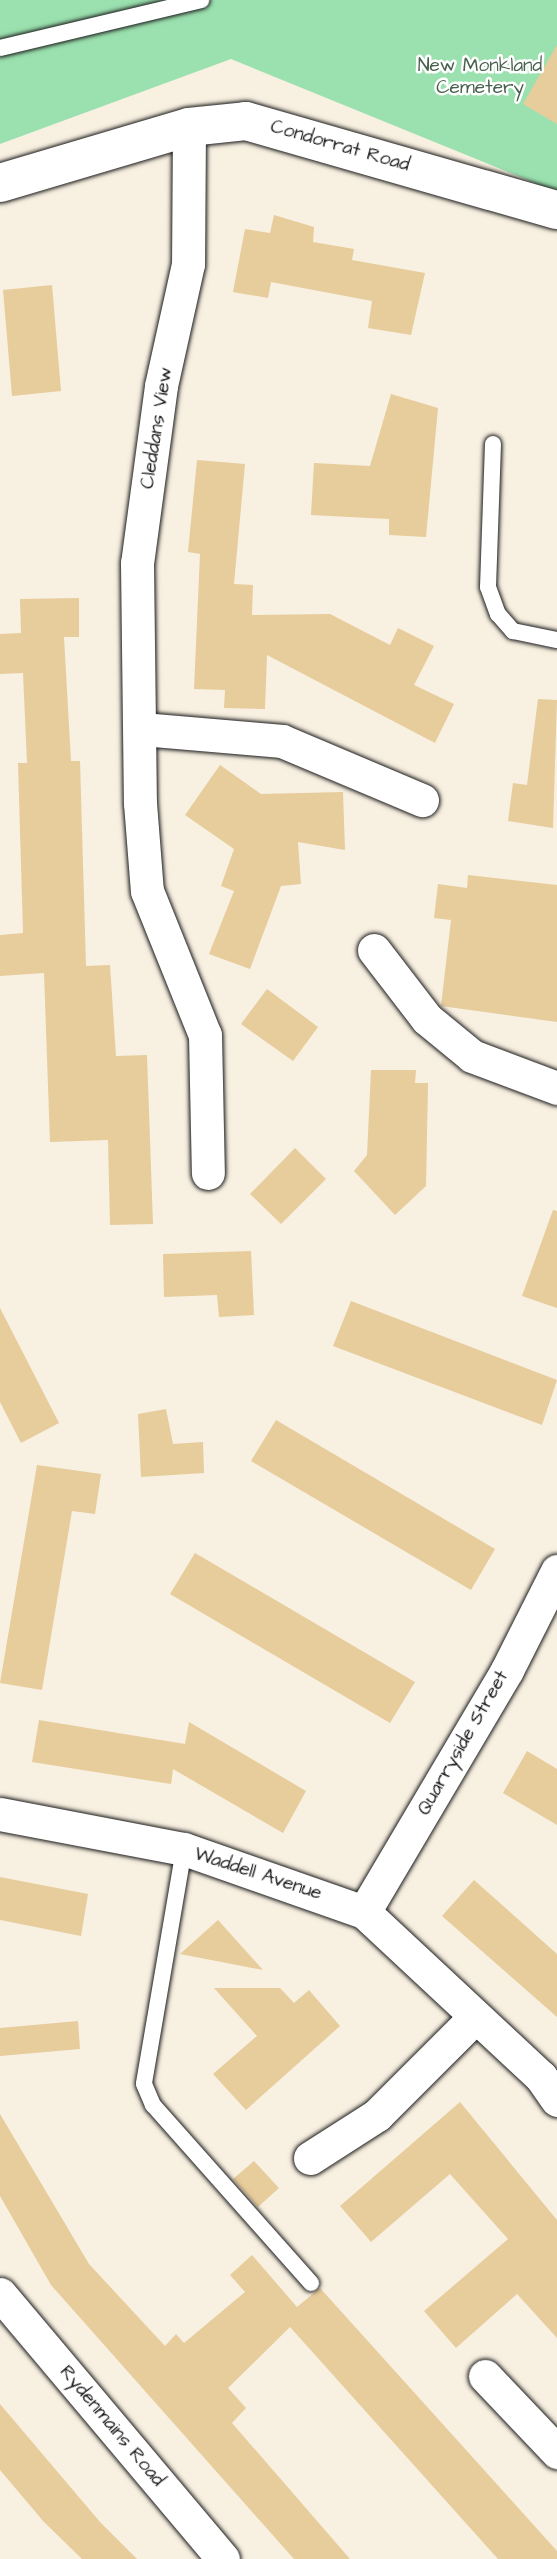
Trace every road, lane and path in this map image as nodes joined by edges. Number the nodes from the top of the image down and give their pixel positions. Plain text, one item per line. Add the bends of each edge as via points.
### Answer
1 (201, 0) edge
2 (0, 48) edge
3 (189, 127) junction
4 (0, 183) edge
5 (557, 210) edge
6 (493, 443) dead end
7 (557, 640) edge
8 (142, 729) junction
9 (422, 800) dead end
10 (374, 950) dead end
11 (557, 1088) edge
12 (208, 1173) dead end
13 (557, 1571) edge
14 (0, 1814) edge
15 (184, 1849) junction
16 (364, 1912) junction
17 (475, 2017) junction
18 (557, 2100) edge
19 (310, 2158) dead end
20 (311, 2283) dead end
21 (0, 2294) edge
22 (485, 2376) dead end
23 (557, 2452) edge
24 (223, 2559) edge

1 - 2 lane
3 - 4 main road, Condorrat Road
3 - 5 main road, Condorrat Road via 246,121 293,130
3 - 8 street, Cleddans View via 188,264 162,386 137,563
6 - 7 lane via 488,587 498,614 513,631
8 - 9 street via 282,741
8 - 12 street, Cleddans View via 147,891 205,1035
10 - 11 street via 427,1019 472,1056
13 - 16 street, Quarryside Street via 507,1670
14 - 15 street, Waddell Avenue
15 - 16 street, Waddell Avenue
15 - 20 lane via 144,2084 153,2105
16 - 17 street, Waddell Avenue
17 - 18 street, Waddell Avenue
17 - 19 street via 377,2115
21 - 24 street, Rydenmains Road
22 - 23 street

